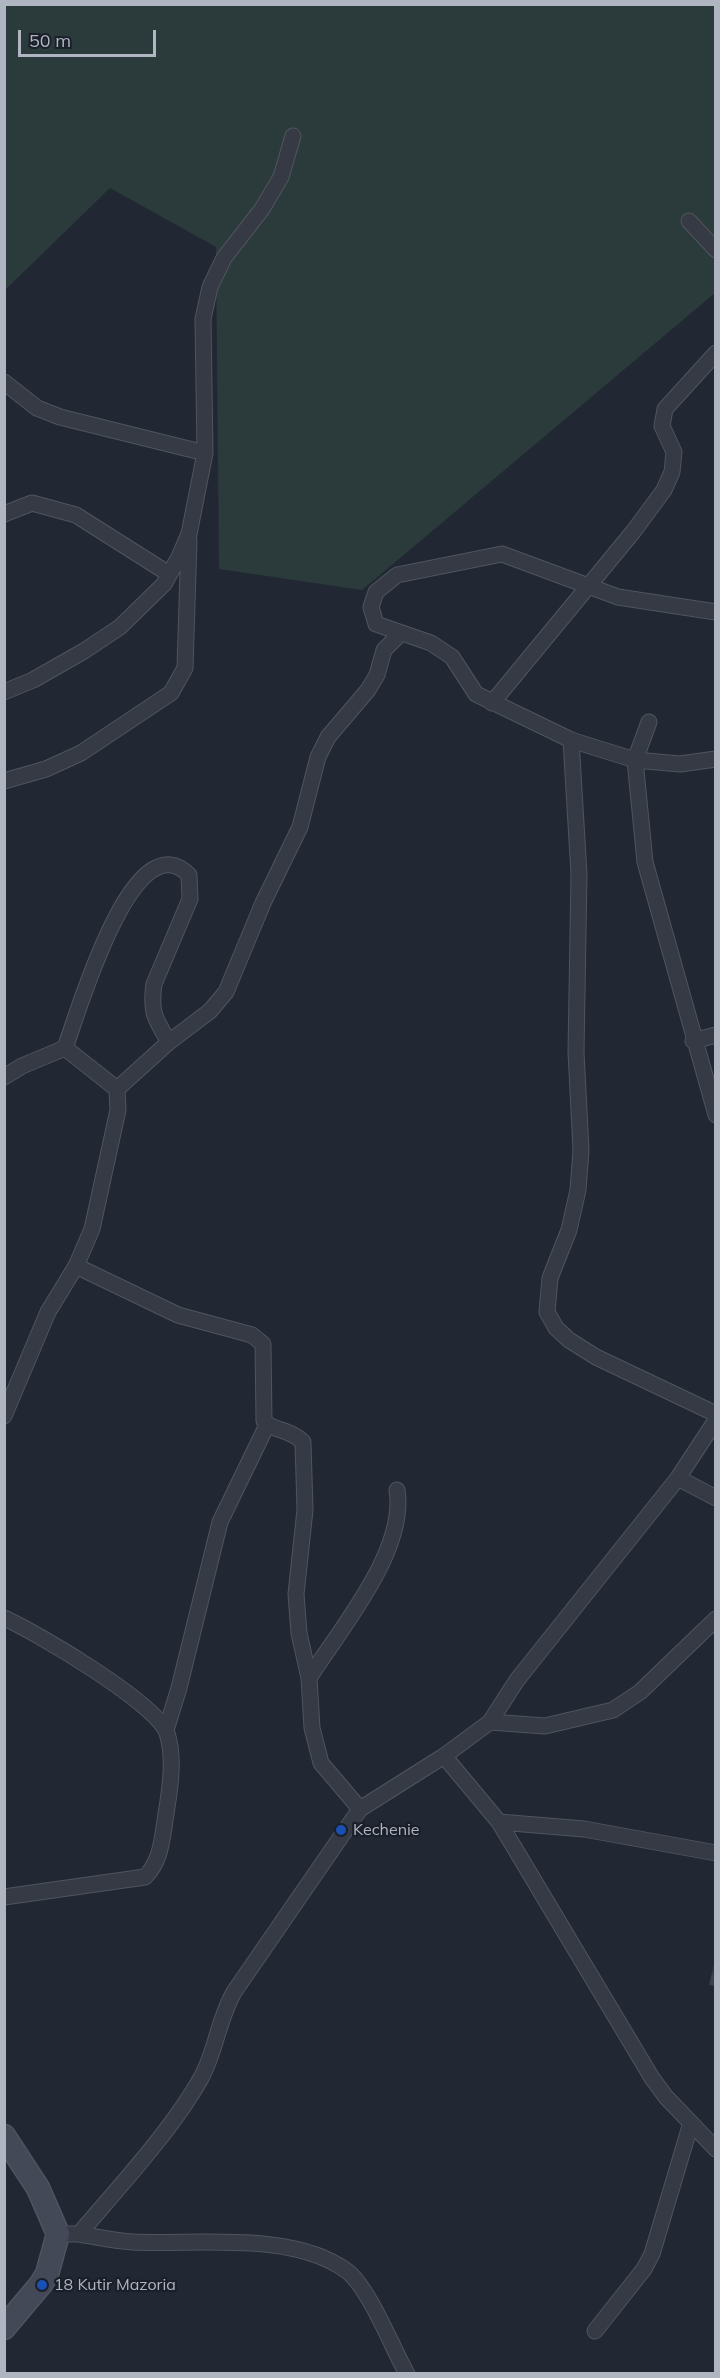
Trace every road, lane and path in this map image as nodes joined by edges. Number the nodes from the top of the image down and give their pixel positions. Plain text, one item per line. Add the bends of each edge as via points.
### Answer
1 (293, 136) dead end
2 (688, 221) dead end
3 (716, 250) edge
4 (716, 353) edge
5 (4, 382) edge
6 (205, 453) junction
7 (4, 514) edge
8 (189, 534) junction
9 (169, 574) junction
10 (588, 586) junction
11 (716, 612) edge
12 (401, 633) junction
13 (4, 692) edge
14 (492, 703) junction
15 (649, 722) dead end
16 (571, 740) junction
17 (716, 759) edge
18 (635, 760) junction
19 (4, 781) edge
20 (716, 1035) edge
21 (693, 1041) junction
22 (169, 1042) junction
23 (65, 1048) junction
24 (4, 1077) edge
25 (117, 1089) junction
26 (716, 1115) edge
27 (76, 1266) junction
28 (716, 1414) edge
29 (4, 1416) edge
30 (716, 1420) edge
31 (267, 1425) junction
32 (678, 1478) junction
33 (397, 1490) dead end
34 (716, 1498) edge
35 (4, 1618) edge
36 (716, 1619) edge
37 (309, 1678) junction
38 (490, 1722) junction
39 (166, 1731) junction
40 (444, 1756) junction
41 (360, 1809) junction
42 (499, 1822) junction
43 (716, 1853) edge
44 (4, 1897) edge
45 (691, 2123) junction
46 (4, 2136) edge
47 (716, 2149) edge
48 (68, 2234) junction
49 (4, 2328) edge
50 (595, 2331) dead end
51 (407, 2373) edge

1 - 6 street via 280,177 262,209 224,258 210,287 203,319
2 - 3 street
4 - 10 street via 665,409 662,426 674,452 664,490
5 - 6 street via 37,408 60,417
6 - 8 street
7 - 9 street via 32,503 76,515
8 - 9 street
8 - 19 street via 185,668 171,693 81,753 46,769
9 - 13 street via 164,585 120,627 33,680
10 - 11 street via 618,597
10 - 12 street via 501,554 397,575 376,592 371,608 376,624
10 - 14 street
12 - 14 street via 431,643 452,657 476,694
12 - 22 street via 384,650 373,683 328,737 318,757 300,827 226,992 210,1011
14 - 16 street
15 - 18 street
16 - 18 street
16 - 28 street via 579,874 576,1052 581,1150 572,1220 550,1278 547,1312 555,1328 596,1358
17 - 18 street via 680,764
18 - 21 street via 650,887
20 - 21 street
21 - 26 street
22 - 23 street via 153,1015 152,999 154,984 190,899 189,875 176,865 150,872 127,894 103,945
22 - 25 street
23 - 24 street
23 - 25 street
25 - 27 street via 118,1110 98,1205
27 - 29 street via 48,1312
27 - 31 street via 178,1315 259,1339 265,1355
30 - 32 street
31 - 37 street via 289,1431 303,1442 305,1510 296,1594 298,1633
31 - 39 street via 220,1522
32 - 34 street
32 - 38 street via 517,1680
33 - 37 street via 397,1521 380,1568
35 - 39 street via 42,1636 153,1713
36 - 38 street via 640,1692 613,1710 545,1726
37 - 41 street via 312,1728 321,1762
38 - 40 street
39 - 44 street via 171,1778 154,1868 145,1877
40 - 41 street
40 - 42 street
41 - 48 street via 234,1992 191,2094
42 - 43 street via 584,1829
42 - 45 street via 652,2078
45 - 47 street
45 - 50 street via 652,2254
46 - 48 main road
48 - 49 main road via 47,2274
48 - 51 street via 130,2242 276,2245 316,2255 348,2272 370,2303

